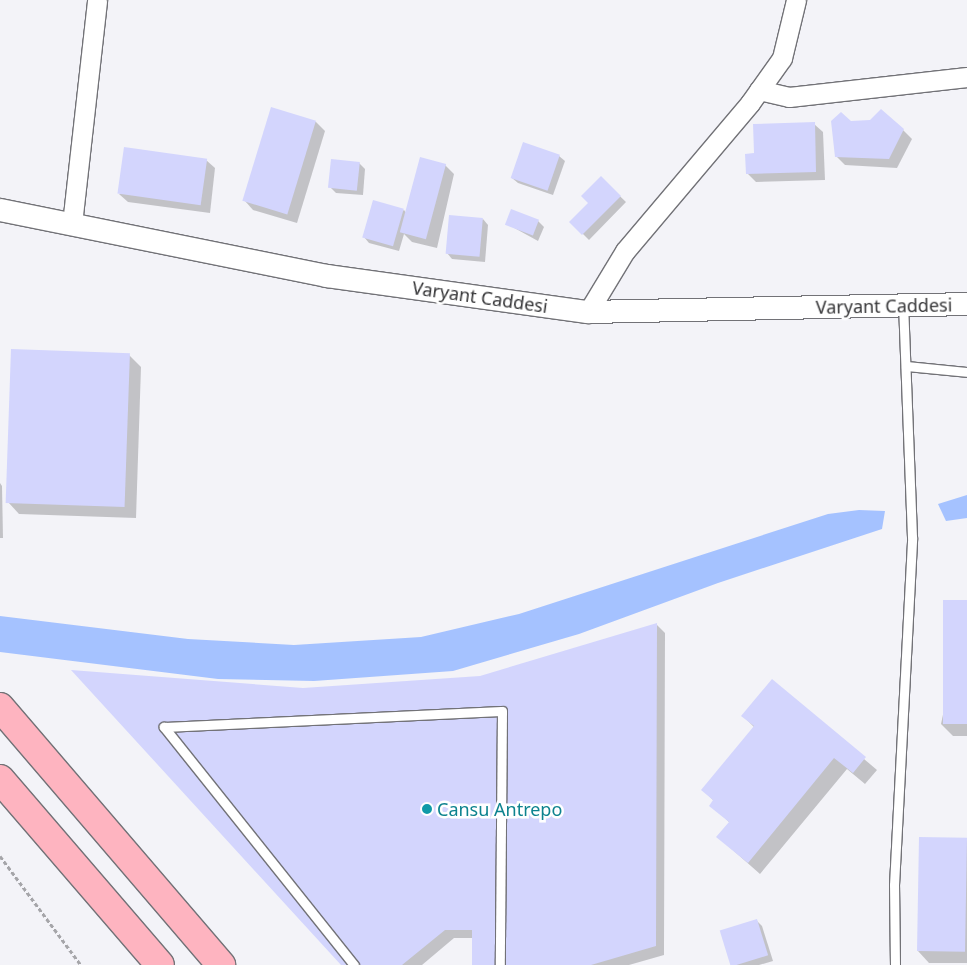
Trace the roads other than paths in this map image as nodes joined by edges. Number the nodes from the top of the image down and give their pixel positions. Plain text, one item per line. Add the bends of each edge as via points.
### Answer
1 (97, 0) edge
2 (796, 0) edge
3 (967, 78) edge
4 (759, 90) junction
5 (0, 210) edge
6 (72, 224) junction
7 (903, 304) junction
8 (967, 304) edge
9 (588, 312) junction
10 (906, 366) junction
11 (967, 372) edge
12 (0, 707) edge
13 (0, 779) edge
14 (160, 965) edge
15 (221, 965) edge
16 (354, 965) edge
17 (500, 965) edge
18 (895, 965) edge

1 - 6 street
2 - 4 street via 782,58
3 - 4 street via 789,97
4 - 9 street via 625,251
5 - 6 street, Varyant Caddesi
6 - 9 street, Varyant Caddesi via 328,276
7 - 8 street, Varyant Caddesi
7 - 9 street, Varyant Caddesi
7 - 10 lane
10 - 11 lane
10 - 18 lane via 912,537 894,885
12 - 15 highway
13 - 14 highway
16 - 17 lane via 164,726 502,711

